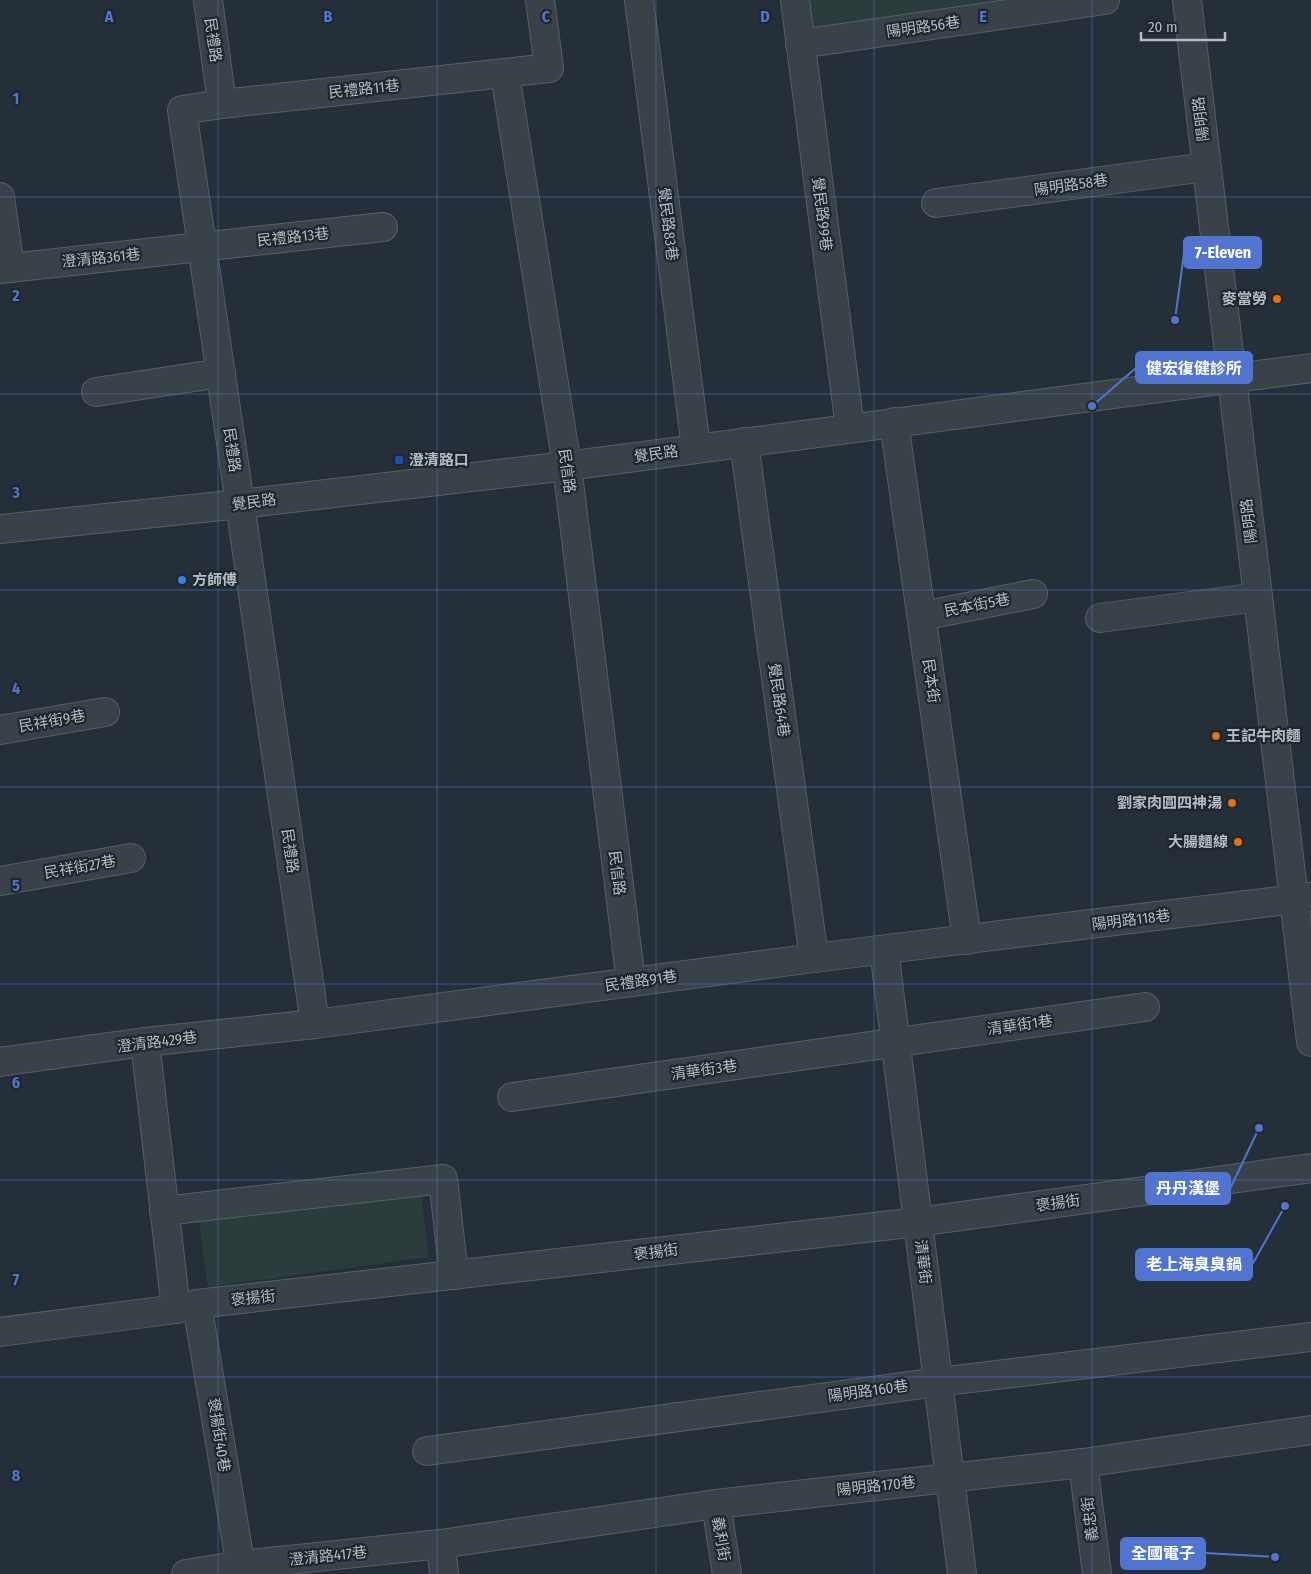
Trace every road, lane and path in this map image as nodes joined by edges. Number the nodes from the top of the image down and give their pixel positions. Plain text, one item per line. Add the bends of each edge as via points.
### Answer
1 (208, 0) edge
2 (540, 0) edge
3 (639, 0) edge
4 (795, 0) edge
5 (1105, 0) edge
6 (1187, 0) edge
7 (800, 44) junction
8 (506, 74) junction
9 (222, 104) junction
10 (1206, 166) junction
11 (0, 197) edge
12 (936, 203) dead end
13 (384, 227) dead end
14 (202, 247) junction
15 (5, 269) edge
16 (1311, 368) edge
17 (221, 373) junction
18 (1232, 378) junction
19 (96, 392) dead end
20 (894, 422) junction
21 (850, 428) junction
22 (744, 442) junction
23 (696, 448) junction
24 (567, 466) junction
25 (240, 504) junction
26 (0, 529) edge
27 (1033, 594) dead end
28 (1258, 596) junction
29 (922, 616) junction
30 (1100, 618) dead end
31 (105, 712) dead end
32 (0, 730) edge
33 (131, 858) dead end
34 (0, 881) edge
35 (1302, 898) edge
36 (967, 940) junction
37 (884, 950) junction
38 (814, 958) junction
39 (631, 982) junction
40 (1145, 1007) dead end
41 (315, 1024) junction
42 (145, 1042) junction
43 (1311, 1042) edge
44 (895, 1043) junction
45 (0, 1062) edge
46 (512, 1097) dead end
47 (1311, 1168) edge
48 (164, 1211) junction
49 (918, 1222) junction
50 (454, 1275) junction
51 (187, 1307) junction
52 (0, 1332) edge
53 (1311, 1336) edge
54 (938, 1382) junction
55 (1311, 1430) edge
56 (426, 1451) dead end
57 (1083, 1464) junction
58 (950, 1478) junction
59 (716, 1504) junction
60 (441, 1544) junction
61 (241, 1570) edge
62 (186, 1574) edge
63 (444, 1574) edge
64 (727, 1574) edge
65 (962, 1574) edge
66 (1097, 1574) edge

1 - 9 street, 民禮路
2 - 8 street via 549,68
3 - 23 street, 覺民路83巷
4 - 7 street, 覺民路99巷
5 - 7 street, 陽明路56巷
6 - 10 street, 陽明路
7 - 21 street, 覺民路99巷
8 - 9 street, 民禮路11巷
8 - 24 street, 民信路
9 - 14 street, 民禮路 via 182,110
10 - 12 street, 陽明路58巷
10 - 18 street, 陽明路
11 - 15 street
13 - 14 street, 民禮路13巷
14 - 15 street, 澄清路361巷
14 - 17 street, 民禮路
16 - 18 street, 覺民路
17 - 19 street
17 - 25 street, 民禮路
18 - 20 street, 覺民路
18 - 28 street, 陽明路
20 - 21 street, 覺民路
20 - 29 street, 民本街
21 - 22 street, 覺民路
22 - 23 street, 覺民路
22 - 38 street, 覺民路64巷
23 - 24 street, 覺民路
24 - 25 street, 覺民路
24 - 39 street, 民信路
25 - 26 street, 覺民路
25 - 41 street, 民禮路
27 - 29 street, 民本街5巷
28 - 30 street
28 - 35 street, 陽明路
29 - 36 street, 民本街
31 - 32 street, 民祥街9巷
33 - 34 street, 民祥街27巷
35 - 36 street, 陽明路118巷
35 - 43 street, 陽明路
36 - 37 street, 民禮路91巷
37 - 38 street, 民禮路91巷
37 - 44 street, 清華街
38 - 39 street, 民禮路91巷
39 - 41 street, 民禮路91巷
40 - 44 street, 清華街1巷
41 - 42 street, 澄清路429巷
42 - 45 street, 澄清路429巷
42 - 48 street, 褒揚街40巷
44 - 46 street, 清華街3巷
44 - 49 street, 清華街
47 - 49 street, 褒揚街
48 - 50 street via 443,1179
48 - 51 street, 褒揚街40巷
49 - 50 street, 褒揚街
49 - 54 street, 清華街
50 - 51 street, 褒揚街
51 - 52 street, 褒揚街
51 - 61 street, 褒揚街40巷
53 - 54 street, 陽明路160巷
54 - 56 street, 陽明路160巷
54 - 58 street, 清華街
55 - 57 street, 陽明路170巷
57 - 58 street, 陽明路170巷
57 - 66 street, 義忠街
58 - 59 street, 陽明路170巷
58 - 65 street, 清華街
59 - 60 street, 陽明路170巷
59 - 64 street, 義利街
60 - 61 street, 澄清路417巷
60 - 63 street
61 - 62 street, 澄清路417巷

